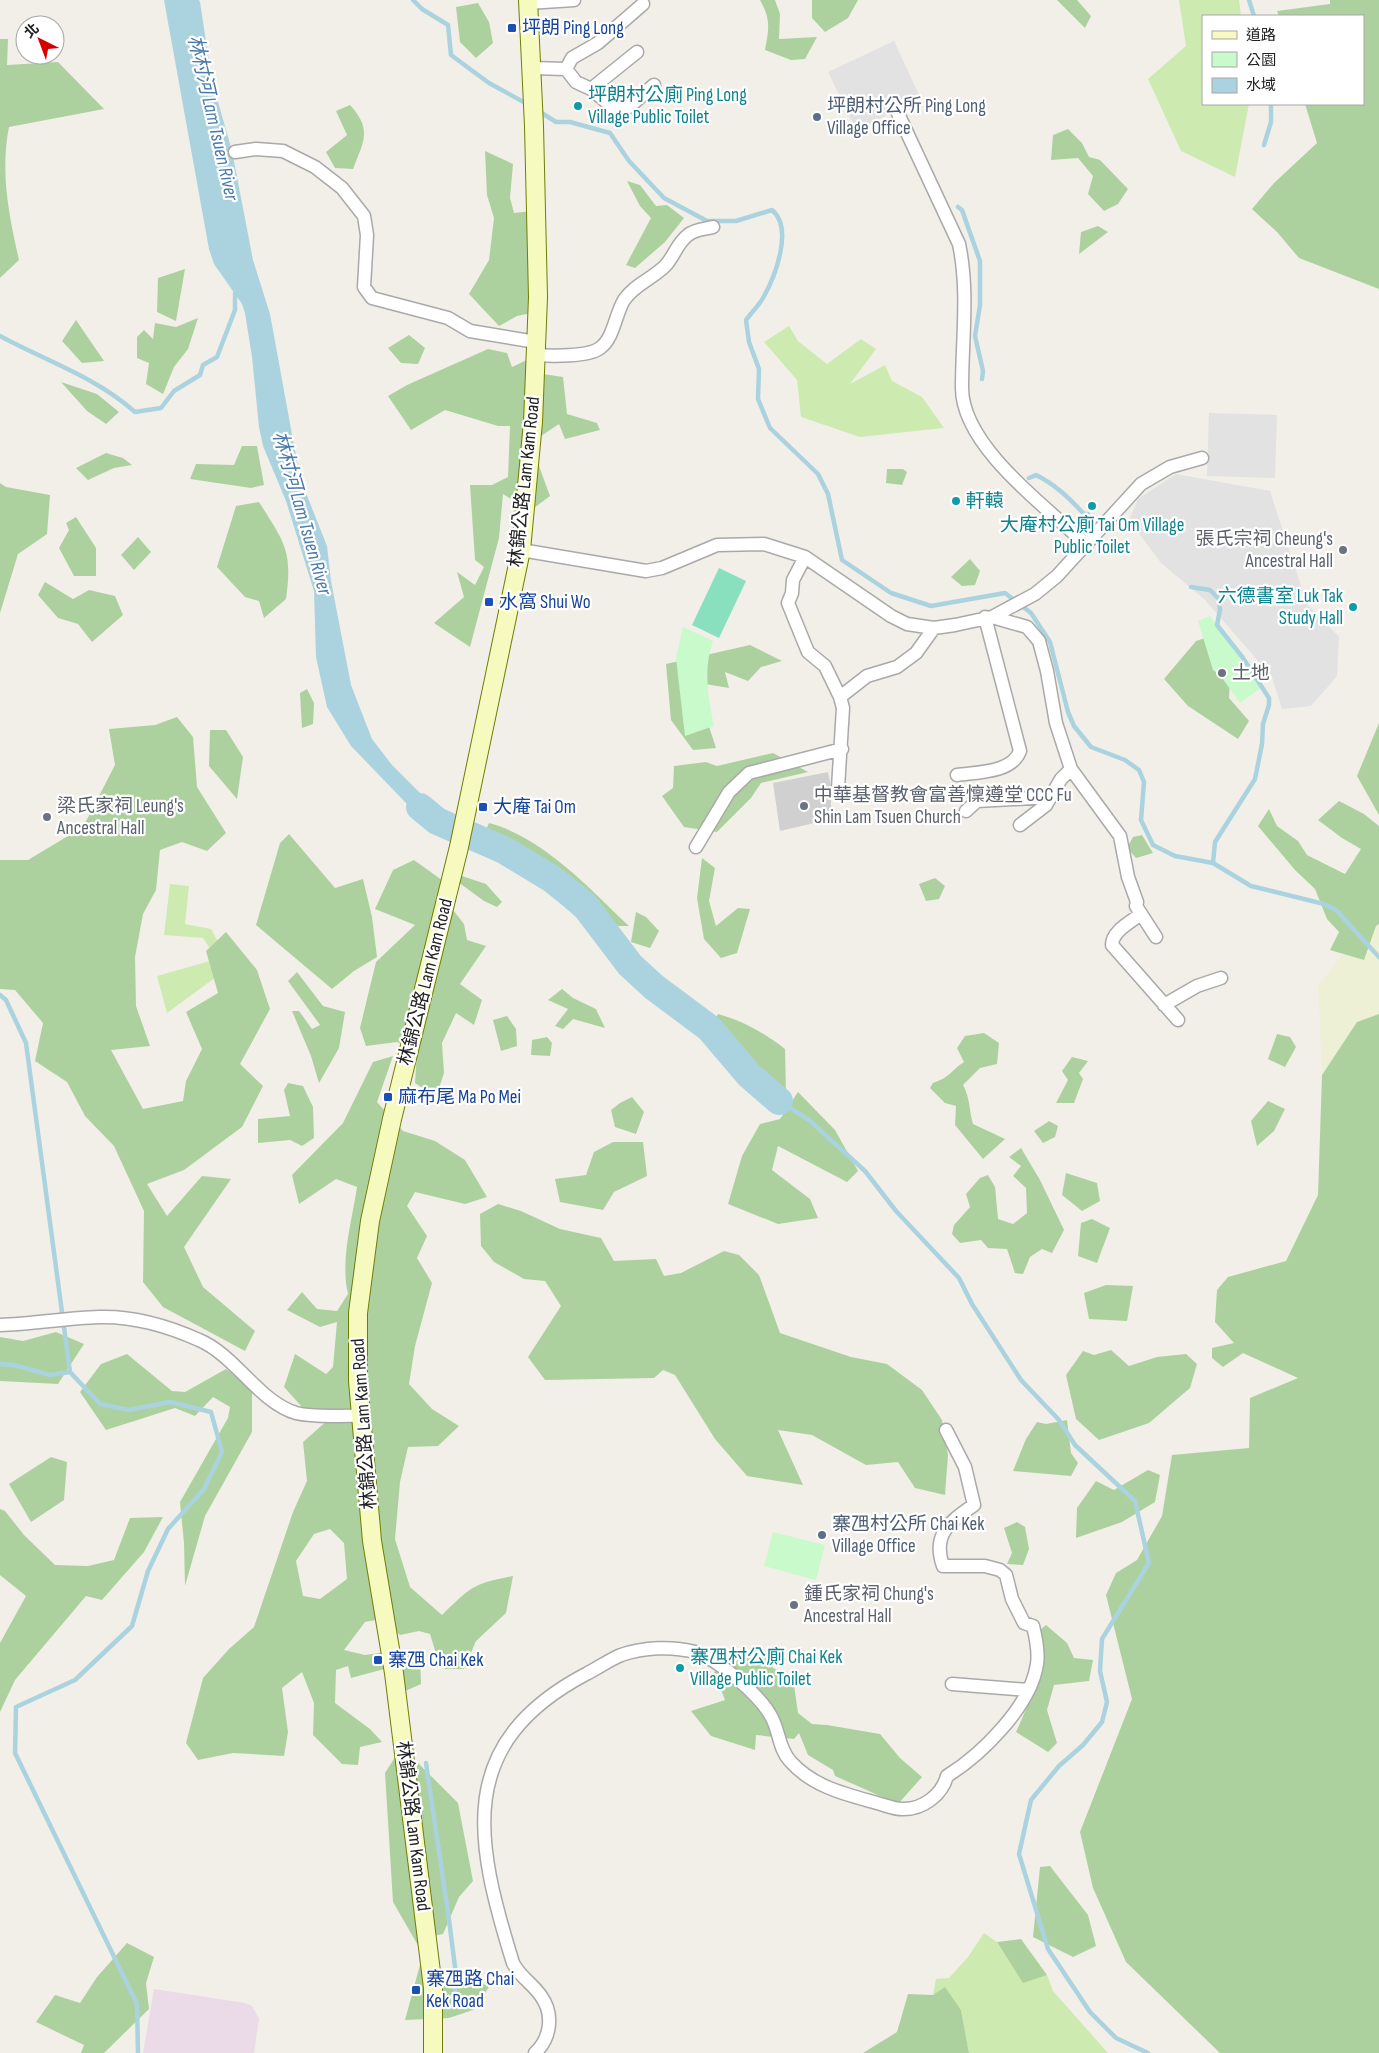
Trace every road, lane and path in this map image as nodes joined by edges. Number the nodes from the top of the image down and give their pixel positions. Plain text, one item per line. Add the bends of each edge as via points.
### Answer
1 (574, 0) edge
2 (528, 2) edge
3 (643, 4) dead end
4 (638, 52) dead end
5 (531, 68) junction
6 (566, 69) junction
7 (654, 85) dead end
8 (591, 89) junction
9 (896, 107) dead end
10 (235, 152) dead end
11 (713, 227) dead end
12 (536, 349) junction
13 (1202, 458) dead end
14 (1087, 545) junction
15 (520, 550) junction
16 (805, 557) junction
17 (989, 617) junction
18 (934, 628) junction
19 (840, 697) junction
20 (842, 749) junction
21 (1071, 769) junction
22 (957, 775) dead end
23 (838, 788) dead end
24 (1051, 797) junction
25 (966, 811) dead end
26 (1020, 825) dead end
27 (696, 847) dead end
28 (1141, 914) junction
29 (1156, 937) dead end
30 (1221, 978) dead end
31 (1164, 1005) junction
32 (1178, 1020) dead end
33 (0, 1325) edge
34 (360, 1416) junction
35 (946, 1430) dead end
36 (952, 1684) dead end
37 (1028, 1690) junction
38 (433, 2053) edge
39 (436, 2053) edge
40 (535, 2053) edge

1 - 2 street
2 - 5 main road, 林錦公路 Lam Kam Road
3 - 6 street via 598,43 572,58
4 - 8 street
5 - 6 street
5 - 12 main road, 林錦公路 Lam Kam Road via 538,297
6 - 8 street via 576,82
7 - 8 street via 622,110 611,107
9 - 14 street via 960,244 964,266 962,389 973,427 981,443 998,462
10 - 12 street via 256,149 283,151 332,178 349,195 366,225 364,287 372,298 448,318 470,331
11 - 12 street via 688,234 667,264 624,300 610,336 601,348 570,354
12 - 15 main road, 林錦公路 Lam Kam Road via 533,422
13 - 14 street via 1170,467 1141,484
14 - 17 street via 1035,594
15 - 16 street via 646,571 725,545 764,544
15 - 34 main road, 林錦公路 Lam Kam Road via 459,847 370,1221 358,1313
16 - 18 street via 891,616 907,624
16 - 19 street via 793,580 788,602 808,652 825,666
17 - 18 street
17 - 21 street via 1027,627 1040,640 1056,723
17 - 22 street via 1020,751 1008,766
18 - 19 street via 916,653 897,667 867,676
19 - 20 street via 843,708
20 - 23 street
20 - 27 street via 750,773 729,792
21 - 24 street
21 - 28 street via 1120,836 1128,877
24 - 25 street via 977,801
24 - 26 street via 1035,815
28 - 29 street
28 - 31 street via 1116,933 1112,945
30 - 31 street via 1196,986
31 - 32 street
33 - 34 street via 100,1317 148,1323 200,1340 273,1400 294,1412
34 - 38 main road, 林錦公路 Lam Kam Road via 372,1542 394,1673 433,1988
35 - 37 street via 965,1467 974,1505 944,1530 938,1554 943,1566 993,1567 1006,1575 1012,1599 1024,1623 1033,1626 1037,1657
36 - 37 street
37 - 40 street via 1006,1724 964,1766 947,1776 944,1787 922,1807 903,1810 832,1791 812,1780 789,1760 772,1717 741,1680 696,1653 647,1649 620,1655 552,1694 510,1733 496,1758 483,1811 485,1849 513,1962 522,1977 542,1996 549,2015 547,2035
38 - 39 street

